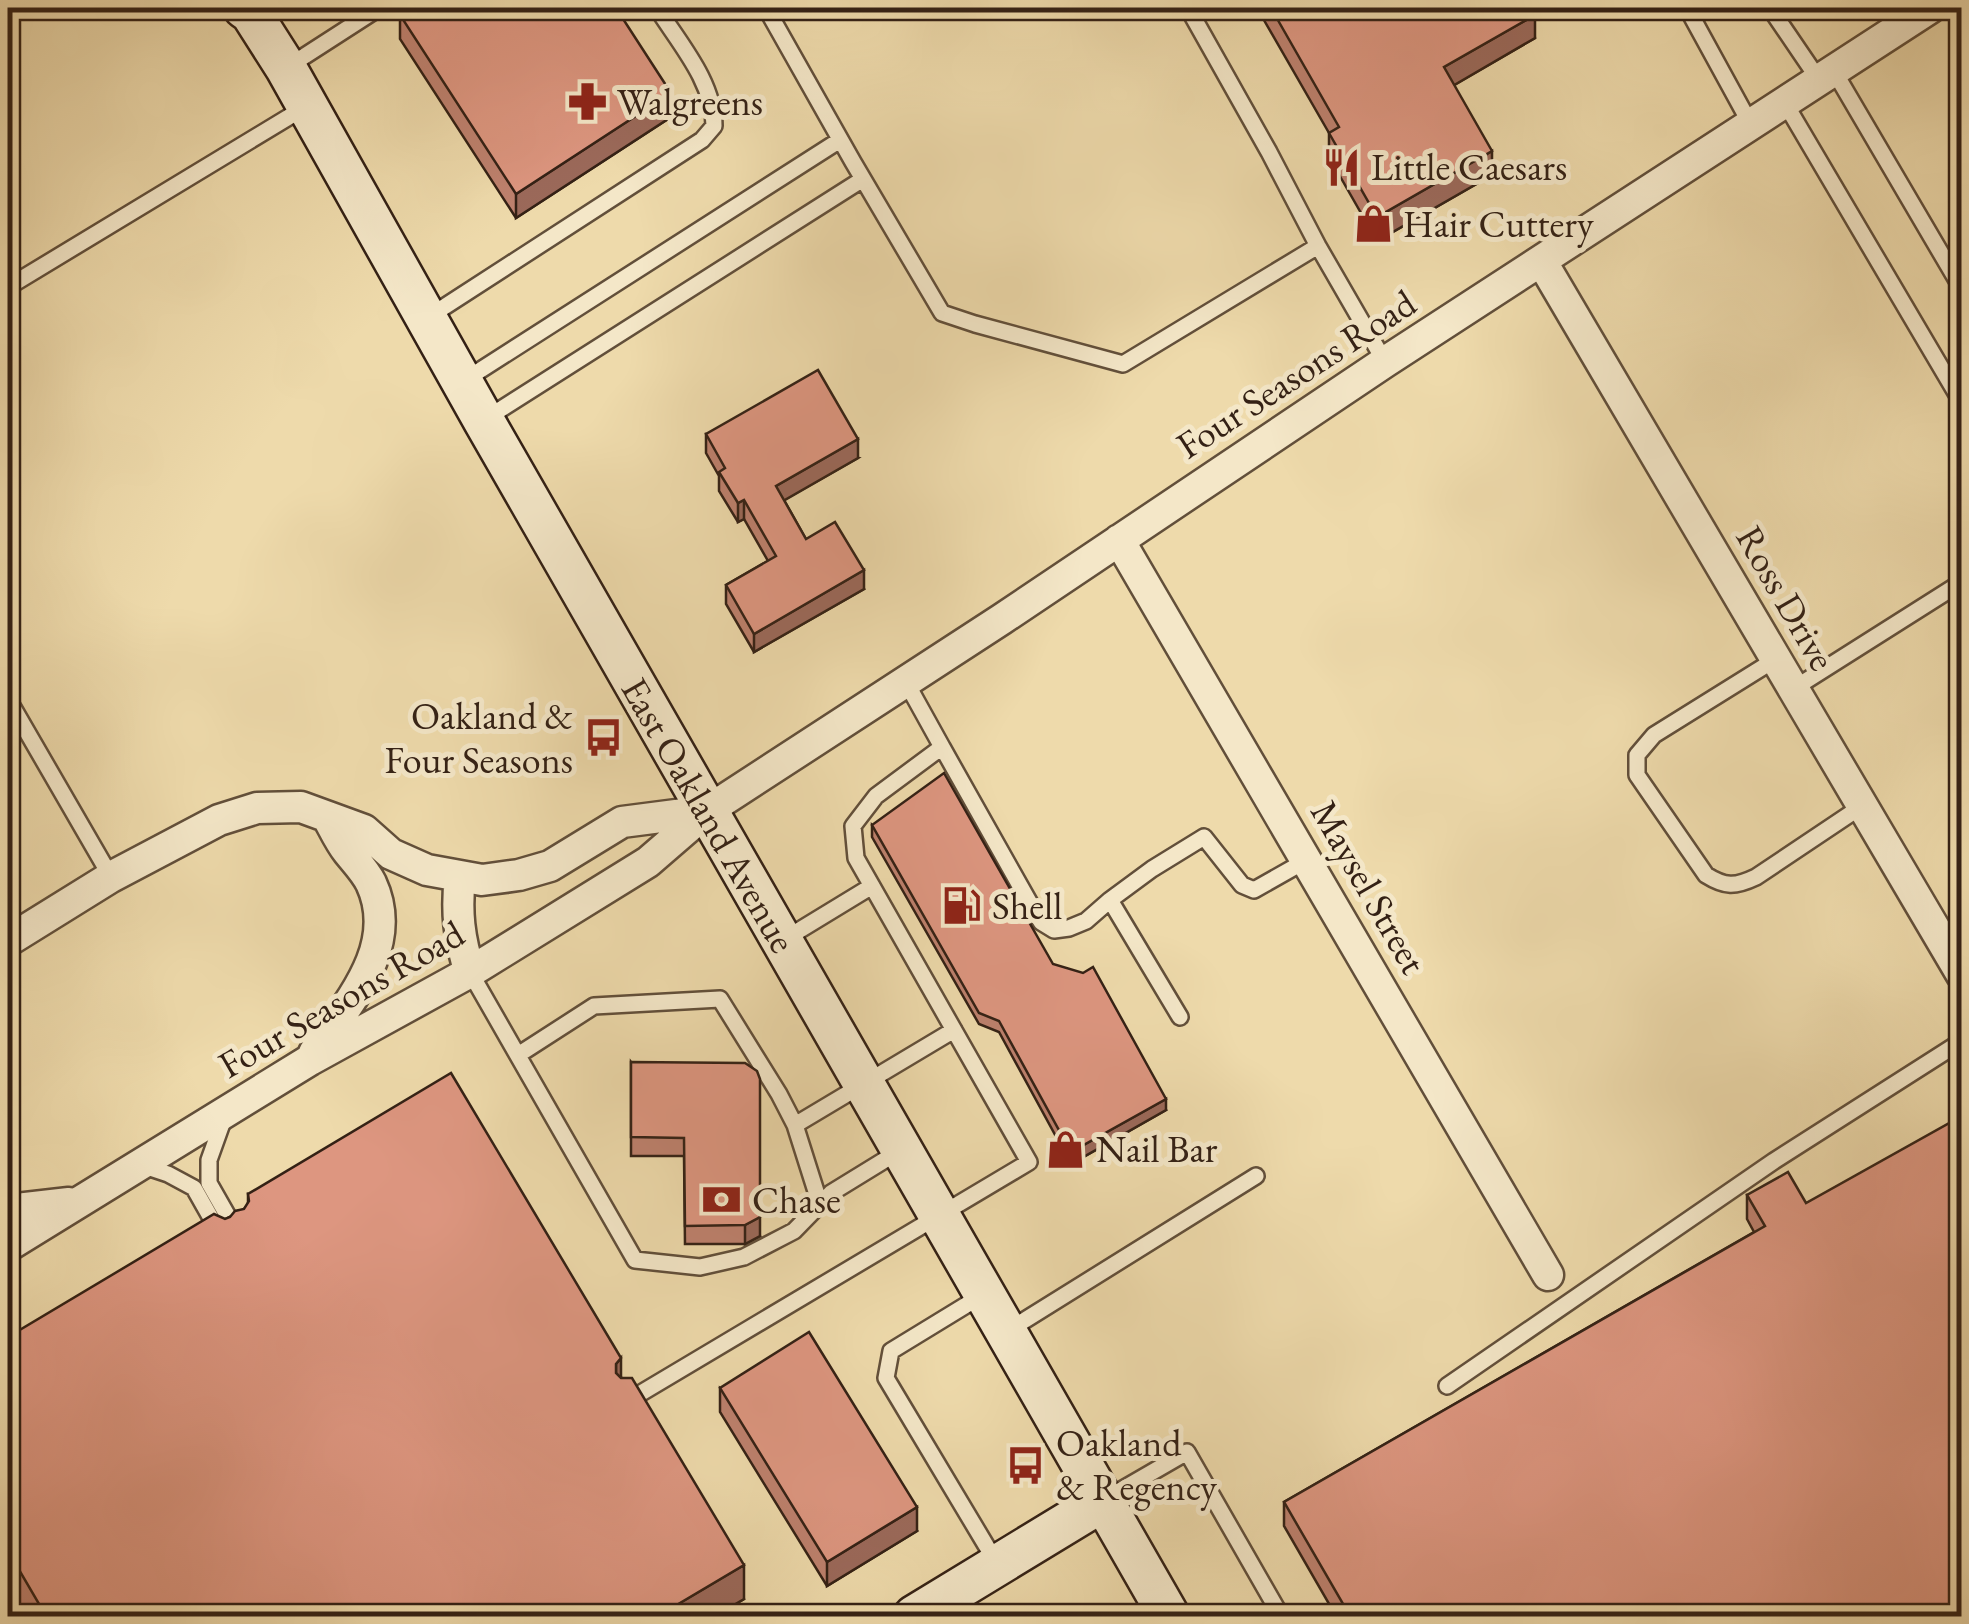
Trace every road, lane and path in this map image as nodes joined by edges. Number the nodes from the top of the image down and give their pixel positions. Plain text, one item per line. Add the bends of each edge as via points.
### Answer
1 (379, 8) edge
2 (656, 8) edge
3 (766, 8) edge
4 (1188, 8) edge
5 (1687, 8) edge
6 (1770, 8) edge
7 (1925, 9) edge
8 (249, 10) edge
9 (286, 68) junction
10 (1826, 75) junction
11 (1785, 102) junction
12 (308, 106) junction
13 (1751, 125) junction
14 (840, 140) junction
15 (863, 179) junction
16 (1318, 246) junction
17 (1542, 262) junction
18 (8, 287) edge
19 (1962, 289) edge
20 (427, 318) junction
21 (1386, 362) junction
22 (462, 382) junction
23 (1962, 403) edge
24 (484, 420) junction
25 (1119, 540) junction
26 (1962, 582) edge
27 (1776, 659) junction
28 (906, 682) junction
29 (1793, 689) junction
30 (8, 699) edge
31 (942, 747) junction
32 (1862, 806) junction
33 (707, 811) junction
34 (328, 818) junction
35 (1306, 860) junction
36 (111, 877) junction
37 (460, 877) junction
38 (872, 886) junction
39 (1110, 900) junction
40 (8, 941) edge
41 (782, 941) junction
42 (470, 972) junction
43 (1962, 975) edge
44 (1180, 1017) dead end
45 (954, 1030) junction
46 (1962, 1041) edge
47 (518, 1055) junction
48 (310, 1060) junction
49 (864, 1084) junction
50 (226, 1112) junction
51 (796, 1125) junction
52 (901, 1150) junction
53 (140, 1165) junction
54 (1256, 1176) dead end
55 (80, 1202) junction
56 (820, 1204) junction
57 (8, 1210) edge
58 (939, 1216) junction
59 (8, 1246) edge
60 (1548, 1275) dead end
61 (984, 1294) junction
62 (1006, 1332) junction
63 (1447, 1386) dead end
64 (626, 1402) edge
65 (1103, 1501) junction
66 (998, 1566) junction
67 (914, 1616) edge
68 (1168, 1616) edge
69 (1282, 1616) edge

1 - 9 lane
2 - 20 lane via 706,88 714,126
3 - 14 lane
4 - 16 lane
5 - 13 lane
6 - 10 lane
7 - 10 street, Four Seasons Road
8 - 9 main road, East Oakland Avenue
9 - 12 main road, East Oakland Avenue
10 - 11 street, Four Seasons Road
10 - 19 lane
11 - 13 street, Four Seasons Road
11 - 23 lane
12 - 18 lane
12 - 20 main road, East Oakland Avenue
13 - 17 street, Four Seasons Road
14 - 15 lane
14 - 22 lane
15 - 16 lane via 942,313 1123,364
15 - 24 lane
16 - 21 lane
17 - 21 street, Four Seasons Road
17 - 27 street, Ross Drive
20 - 22 main road, East Oakland Avenue
21 - 25 street, Four Seasons Road
22 - 24 main road, East Oakland Avenue
24 - 33 main road, East Oakland Avenue
25 - 28 street, Four Seasons Road
25 - 35 street, Maysel Street
26 - 29 lane
27 - 29 street, Ross Drive
27 - 32 lane via 1654,735 1637,756 1644,786 1706,875 1722,886 1756,878
28 - 31 lane
28 - 33 street, Four Seasons Road
29 - 32 street, Ross Drive
30 - 36 lane
31 - 38 lane via 876,796 853,826 856,858
31 - 39 lane via 1041,922 1054,930 1069,928
32 - 43 street, Ross Drive
33 - 37 street, Four Seasons Road via 622,822 550,866 482,880
33 - 41 main road, East Oakland Avenue
33 - 42 street, Four Seasons Road via 648,862
34 - 36 street, Four Seasons Road via 301,808 256,808 219,820
34 - 37 street, Four Seasons Road via 364,830 391,854
34 - 48 street via 372,885 381,935 371,966
35 - 39 lane via 1254,890 1242,886 1204,837
35 - 60 street, Maysel Street
36 - 40 street, Four Seasons Road
37 - 42 street via 460,943
38 - 41 lane
38 - 45 lane
39 - 44 lane
41 - 49 main road, East Oakland Avenue
42 - 47 lane
42 - 48 street, Four Seasons Road
45 - 49 lane
45 - 58 lane via 1029,1162
46 - 63 lane
47 - 51 lane via 594,1006 720,999
47 - 56 lane via 636,1260 700,1268 744,1258 794,1231
48 - 50 street, Four Seasons Road
49 - 51 lane
49 - 52 main road, East Oakland Avenue
50 - 53 street, Four Seasons Road
50 - 53 lane via 209,1160 209,1183 231,1238 194,1188
51 - 56 lane
52 - 56 lane
52 - 58 main road, East Oakland Avenue
53 - 55 street, Four Seasons Road
54 - 62 lane
55 - 57 street
55 - 59 street, Four Seasons Road
58 - 61 main road, East Oakland Avenue
58 - 64 lane
61 - 62 main road, East Oakland Avenue
61 - 66 lane via 892,1352 886,1378
62 - 65 main road, East Oakland Avenue
65 - 66 main road
65 - 68 main road, East Oakland Avenue
65 - 69 lane via 1187,1452
66 - 67 main road

